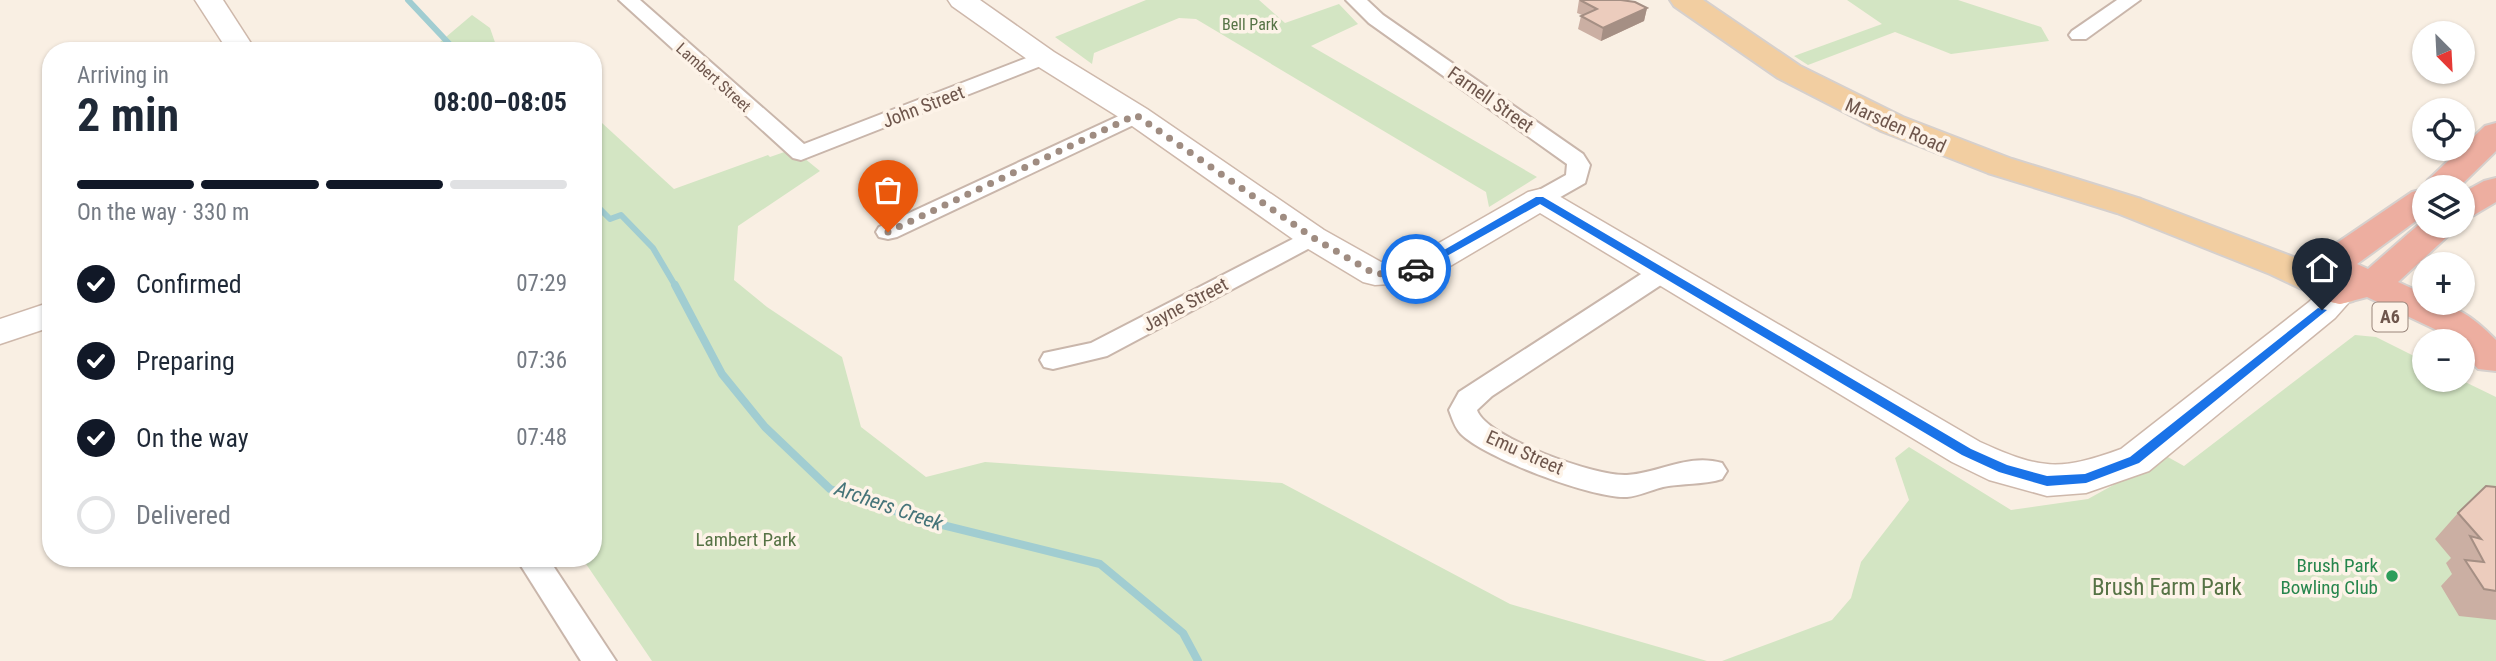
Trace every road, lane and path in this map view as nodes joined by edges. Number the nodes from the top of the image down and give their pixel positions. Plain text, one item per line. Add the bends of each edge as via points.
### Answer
1 (209, 0) edge
2 (629, 0) edge
3 (962, 0) edge
4 (1356, 0) edge
5 (1684, 0) edge
6 (2130, 0) edge
7 (2079, 35) dead end
8 (236, 42) edge
9 (1044, 58) junction
10 (1136, 115) junction
11 (2496, 133) edge
12 (801, 153) joint
13 (2452, 175) edge
14 (2496, 188) edge
15 (1540, 200) junction
16 (2475, 200) edge
17 (2412, 207) edge
18 (888, 232) dead end
19 (1312, 237) junction
20 (2419, 238) edge
21 (1661, 273) junction
22 (2350, 282) junction
23 (42, 317) edge
24 (2422, 329) edge
25 (0, 332) edge
26 (2483, 356) edge
27 (1053, 360) dead end
28 (1712, 471) dead end
29 (537, 567) edge
30 (600, 661) edge

1 - 8 street
2 - 12 street, Lambert Street
3 - 9 street
4 - 15 street, Farnell Street via 1376,19 1575,159 1580,165 1577,178
5 - 22 main road, Marsden Road via 1788,72 1856,108 1952,149 2129,206 2165,209
6 - 7 street
9 - 10 street
9 - 12 street, John Street
10 - 18 street
10 - 19 street
11 - 13 highway
14 - 16 highway
15 - 19 street via 1423,267 1405,272 1375,274
15 - 21 street
17 - 22 highway via 2341,257
19 - 27 street, Jayne Street via 1098,350
20 - 22 highway, A6
21 - 22 street via 1966,452 2003,469 2047,481 2086,478 2134,460 2322,310
21 - 28 street, Emu Street via 1482,389 1469,399 1463,410 1465,419 1490,440 1607,484 1626,486 1667,475
22 - 24 highway, Marsden Road / A6
22 - 26 highway, Marsden Road / A6 via 2457,324
23 - 25 street
29 - 30 street

